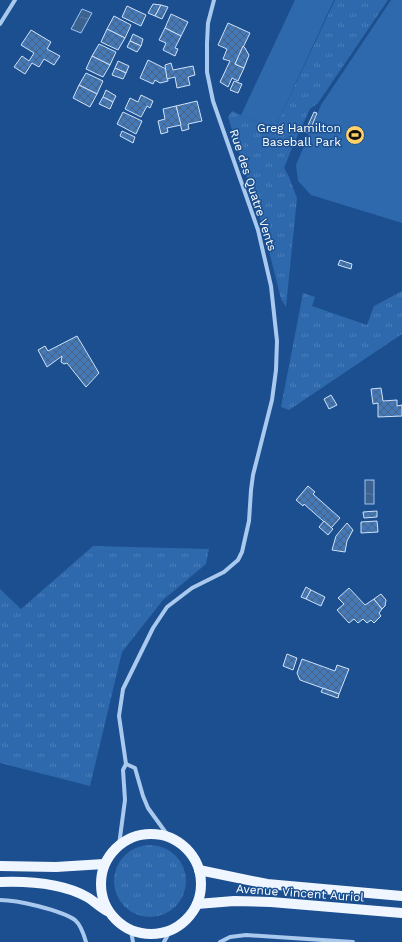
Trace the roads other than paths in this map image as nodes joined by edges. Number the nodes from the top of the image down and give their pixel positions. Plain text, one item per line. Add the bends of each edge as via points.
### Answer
1 (15, 0) edge
2 (214, 0) edge
3 (0, 24) edge
4 (126, 764) junction
5 (169, 837) junction
6 (119, 845) junction
7 (104, 864) junction
8 (0, 866) edge
9 (199, 870) junction
10 (0, 882) edge
11 (402, 896) edge
12 (0, 900) edge
13 (197, 904) junction
14 (109, 912) junction
15 (402, 913) edge
16 (131, 931) junction
17 (170, 931) junction
18 (86, 942) edge
19 (133, 942) edge
20 (164, 942) edge
21 (220, 942) edge
22 (353, 942) edge

1 - 3 street
2 - 4 street, Rue des Quatre Vents via 206,43 207,72 213,101 258,230 269,279 277,341 276,370 272,400 252,481 249,521 242,552 238,560 224,572 192,588 167,607 153,628 123,689 119,716
4 - 5 street via 135,768 148,808
4 - 6 street, Rue des Quatre Vents via 123,770 125,800
5 - 6 main road via 158,834 137,835
5 - 9 main road via 188,850
6 - 7 main road via 110,853
7 - 8 main road via 56,867
7 - 14 main road via 100,880 101,891
9 - 11 main road, Avenue Vincent Auriol via 267,884
9 - 13 main road via 201,888
10 - 14 main road via 58,887 87,897
12 - 18 street via 24,903 66,915 76,921
13 - 15 main road, Avenue Vincent Auriol via 271,902
13 - 17 main road via 186,920
14 - 16 main road via 115,920
16 - 17 main road via 144,934
16 - 19 street
17 - 20 street
21 - 22 street via 230,937 246,935

